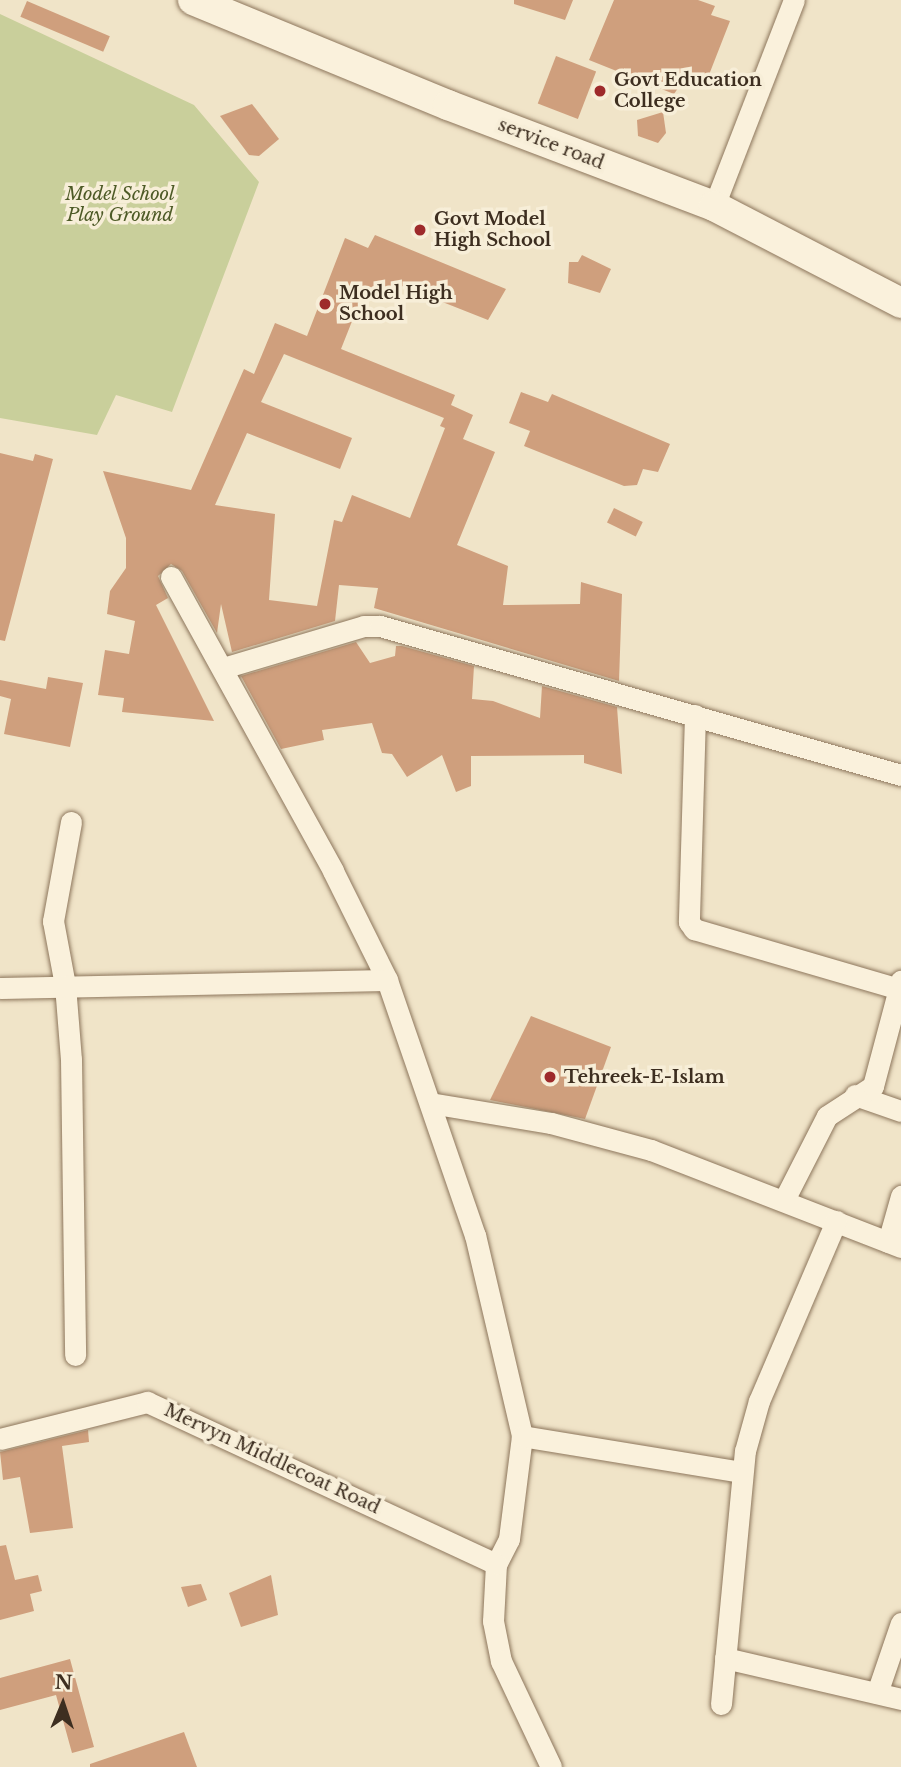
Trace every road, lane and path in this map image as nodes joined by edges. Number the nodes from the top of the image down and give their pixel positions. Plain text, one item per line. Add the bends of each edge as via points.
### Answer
1 (193, 0) edge
2 (794, 0) edge
3 (714, 206) junction
4 (901, 303) edge
5 (171, 578) dead end
6 (223, 668) junction
7 (695, 715) junction
8 (901, 775) edge
9 (71, 822) dead end
10 (387, 980) junction
11 (65, 985) junction
12 (900, 985) edge
13 (0, 988) edge
14 (855, 1095) junction
15 (430, 1102) junction
16 (901, 1111) edge
17 (901, 1196) edge
18 (783, 1200) junction
19 (836, 1221) junction
20 (894, 1245) edge
21 (75, 1356) dead end
22 (522, 1437) junction
23 (0, 1439) edge
24 (741, 1472) junction
25 (496, 1564) junction
26 (901, 1623) edge
27 (725, 1658) junction
28 (877, 1693) junction
29 (901, 1699) edge
30 (720, 1704) dead end
31 (551, 1767) edge

1 - 3 street, service road via 448,105
2 - 3 street
3 - 4 street, service road
5 - 6 street
6 - 7 street via 364,626 380,626
6 - 10 street
7 - 8 street
7 - 12 street via 689,922 694,929
9 - 11 street via 53,921
10 - 11 street
10 - 15 street
11 - 13 street
11 - 21 street
12 - 14 street via 880,1073 873,1086
14 - 16 street
14 - 18 street via 827,1116
15 - 18 street via 551,1123 639,1147
15 - 22 street via 475,1235
17 - 20 street
18 - 19 street
19 - 20 street
19 - 24 street via 759,1401
22 - 24 street
22 - 25 street via 521,1473 509,1539
23 - 25 street, Mervyn Middlecoat Road via 147,1402
24 - 27 street
25 - 31 street via 493,1622 501,1661
26 - 28 street
27 - 28 street
27 - 30 street
28 - 29 street

